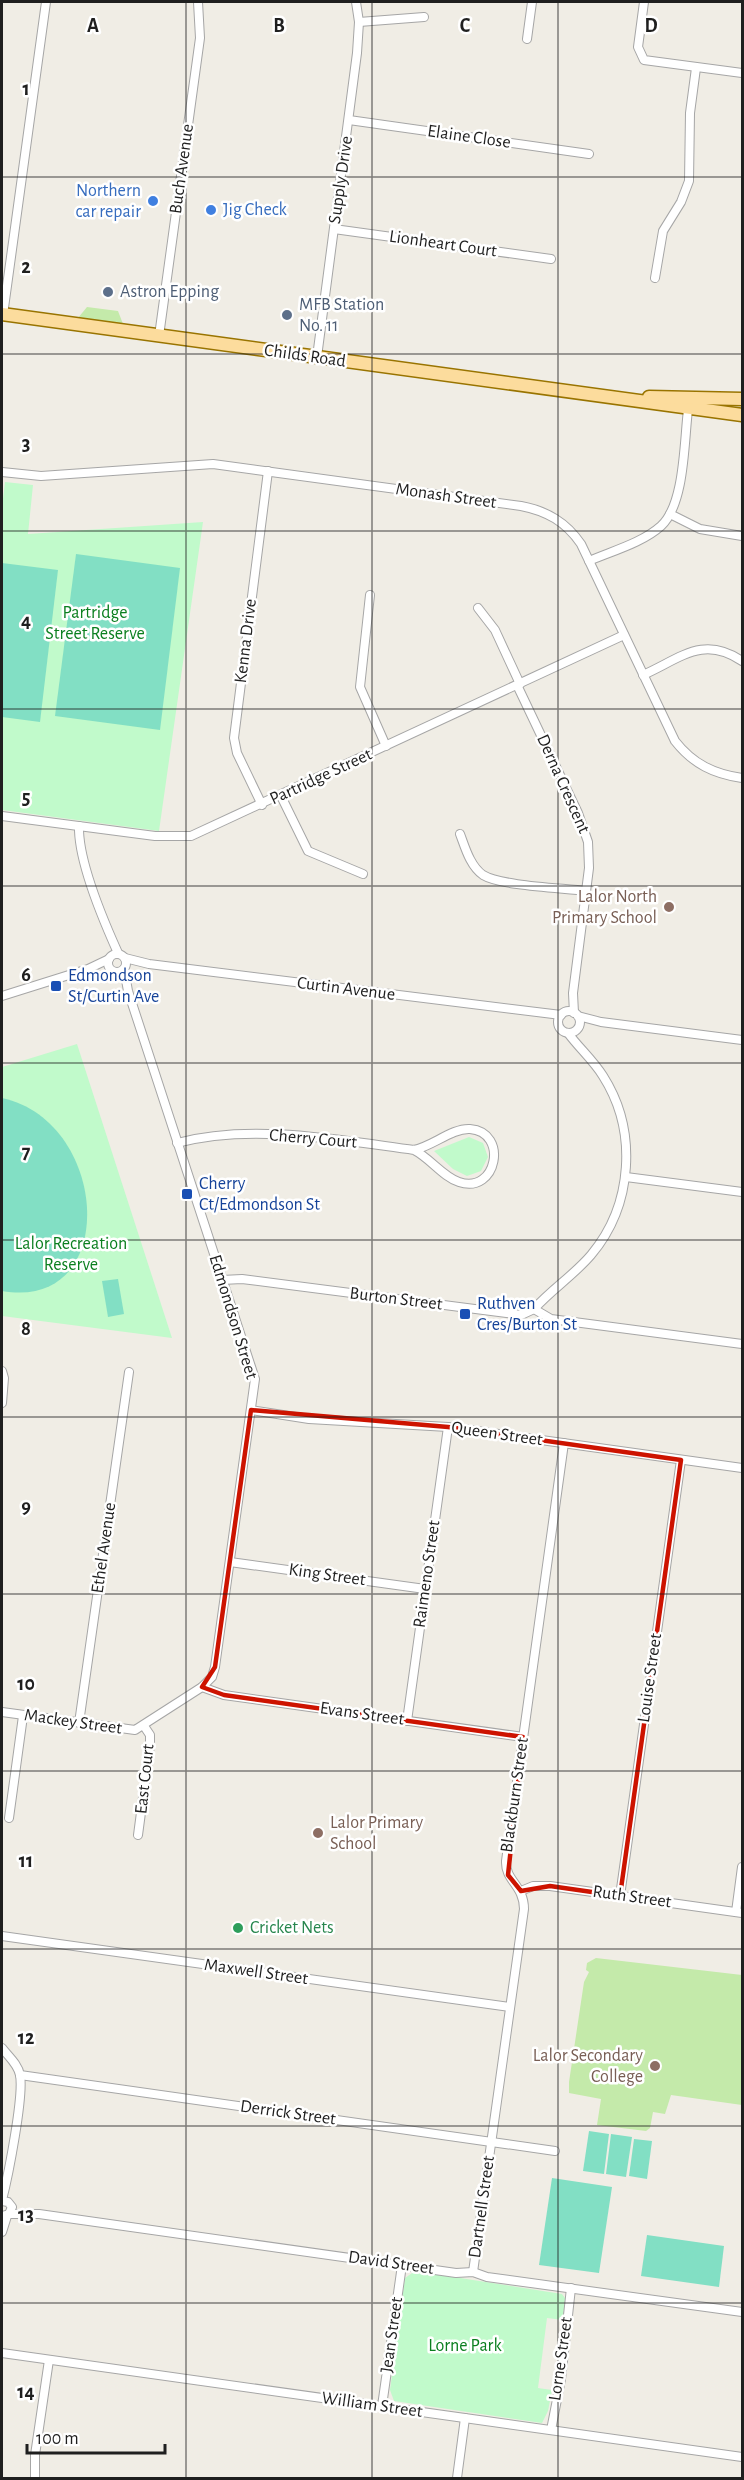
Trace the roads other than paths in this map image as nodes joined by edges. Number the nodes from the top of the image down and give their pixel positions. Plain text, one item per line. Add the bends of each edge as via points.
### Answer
1 (46, 2) edge
2 (198, 2) edge
3 (356, 2) edge
4 (532, 2) edge
5 (644, 2) edge
6 (424, 17) dead end
7 (359, 22) junction
8 (527, 39) dead end
9 (696, 68) junction
10 (742, 73) edge
11 (349, 120) junction
12 (589, 154) dead end
13 (334, 229) junction
14 (551, 259) dead end
15 (655, 278) dead end
16 (2, 315) edge
17 (159, 336) junction
18 (317, 357) junction
19 (713, 397) junction
20 (742, 399) edge
21 (688, 403) junction
22 (721, 413) junction
23 (742, 415) edge
24 (268, 471) junction
25 (2, 472) edge
26 (670, 514) junction
27 (742, 536) edge
28 (590, 561) junction
29 (370, 595) dead end
30 (478, 608) dead end
31 (624, 635) junction
32 (742, 661) edge
33 (643, 675) junction
34 (518, 684) junction
35 (386, 746) junction
36 (742, 778) edge
37 (281, 796) junction
38 (262, 805) junction
39 (2, 816) edge
40 (79, 826) junction
41 (460, 834) dead end
42 (363, 874) dead end
43 (586, 891) junction
44 (117, 963) junction
45 (2, 996) edge
46 (543, 1015) junction
47 (573, 1018) junction
48 (559, 1026) junction
49 (568, 1033) junction
50 (742, 1040) edge
51 (582, 1050) junction
52 (177, 1143) junction
53 (414, 1150) junction
54 (626, 1177) junction
55 (742, 1192) edge
56 (222, 1280) junction
57 (534, 1309) junction
58 (742, 1344) edge
59 (2, 1372) edge
60 (129, 1372) dead end
61 (2, 1403) edge
62 (251, 1410) junction
63 (448, 1427) junction
64 (564, 1443) junction
65 (681, 1460) junction
66 (742, 1468) edge
67 (230, 1562) junction
68 (425, 1589) junction
69 (202, 1687) junction
70 (2, 1712) edge
71 (23, 1716) junction
72 (407, 1720) junction
73 (79, 1723) junction
74 (144, 1726) junction
75 (523, 1737) junction
76 (9, 1818) dead end
77 (138, 1835) dead end
78 (742, 1867) edge
79 (522, 1891) junction
80 (620, 1896) junction
81 (739, 1913) edge
82 (2, 1936) edge
83 (510, 2007) junction
84 (2, 2049) edge
85 (20, 2075) junction
86 (491, 2142) junction
87 (555, 2151) dead end
88 (6, 2202) edge
89 (39, 2214) junction
90 (6, 2215) edge
91 (2, 2232) edge
92 (402, 2265) junction
93 (473, 2272) junction
94 (571, 2288) junction
95 (742, 2312) edge
96 (2, 2353) edge
97 (49, 2360) junction
98 (382, 2406) junction
99 (465, 2418) junction
100 (551, 2430) junction
101 (742, 2457) edge
102 (33, 2478) edge
103 (457, 2478) edge

1 - 16 street
2 - 17 street, Buch Avenue via 200,38
3 - 7 street, Supply Drive
4 - 8 street
5 - 9 street via 638,40 640,57 648,62
6 - 7 street
7 - 11 street, Supply Drive
9 - 10 street
9 - 15 street via 690,113 689,181 663,231
11 - 12 street, Elaine Close
11 - 13 street, Supply Drive
13 - 14 street, Lionheart Court
13 - 18 street, Supply Drive
16 - 17 main road, Childs Road
17 - 18 main road, Childs Road
18 - 21 main road, Childs Road
19 - 20 main road, Childs Road
19 - 21 main road, Childs Road
19 - 22 main road
21 - 22 main road, Childs Road
21 - 26 street via 678,491
22 - 23 main road, Childs Road
24 - 25 street, Monash Street via 206,464 41,476
24 - 28 street, Monash Street via 535,509 568,528
24 - 38 street, Kenna Drive via 234,738 237,753
26 - 27 street via 702,530
26 - 28 street via 648,535
28 - 31 street, Monash Street
29 - 35 street via 360,687
30 - 34 street, Derna Crescent via 495,630
31 - 33 street, Monash Street
31 - 34 street, Partridge Street
32 - 33 street via 725,650 706,647
33 - 36 street, Monash Street via 683,752 707,769
34 - 35 street, Partridge Street
34 - 43 street, Derna Crescent via 585,829 590,855
35 - 37 street, Partridge Street
37 - 38 street, Partridge Street
37 - 42 street via 308,851
38 - 40 street, Partridge Street via 201,833 181,837
39 - 40 street, Partridge Street
40 - 44 street, Edmondson Street via 80,848
41 - 43 street via 473,864 483,875 502,881
43 - 47 street, Derna Crescent
44 - 45 street, Curtin Avenue
44 - 46 street, Curtin Avenue via 149,963
44 - 52 street, Edmondson Street
46 - 47 street, Curtin Avenue
46 - 48 street, Curtin Avenue
47 - 48 street, Derna Crescent
47 - 49 street
47 - 50 street, Curtin Avenue
47 - 51 street
48 - 49 street, Curtin Avenue
49 - 51 street, Curtin Avenue
51 - 54 street, Curtin Avenue via 604,1077 620,1116 627,1150
52 - 53 street, Cherry Court via 200,1138 284,1134
52 - 56 street, Edmondson Street
53 - 53 street, Cherry Court via 472,1129 488,1137 495,1160 484,1179 462,1183
54 - 55 street
54 - 57 street, Curtin Avenue via 617,1211 600,1243
56 - 57 street, Burton Street via 242,1279 521,1315
56 - 62 street, Edmondson Street via 255,1379
57 - 58 street via 551,1319
59 - 61 street
60 - 73 street, Ethel Avenue
62 - 63 street, Queen Street via 309,1419
62 - 67 street, Edmondson Street
63 - 64 street, Queen Street
63 - 68 street, Raimeno Street
64 - 65 street, Queen Street
64 - 75 street, Blackburn Street
65 - 66 street, Queen Street
65 - 80 street, Louise Street
67 - 68 street, King Street
67 - 69 street, Edmondson Street via 214,1673
68 - 72 street, Raimeno Street
69 - 72 street, Evans Street via 224,1695
69 - 74 street, Edmondson Street
70 - 71 street, Mackey Street
71 - 73 street, Mackey Street
71 - 76 street
72 - 75 street, Evans Street
73 - 74 street, Mackey Street via 127,1730
74 - 77 street, East Court via 150,1735 150,1745
75 - 79 street, Blackburn Street via 506,1865 508,1875
78 - 81 street
79 - 80 street, Ruth Street via 550,1886
79 - 83 street via 524,1909
80 - 81 street, Ruth Street
82 - 83 street, Maxwell Street
83 - 86 street
84 - 85 street
85 - 86 street, Derrick Street
85 - 88 street
86 - 87 street, Derrick Street
86 - 93 street, Dartnell Street
88 - 89 street, David Street
88 - 90 street
89 - 90 street, David Street
89 - 92 street, David Street
90 - 91 street
92 - 93 street, David Street
92 - 98 street, Jean Street
93 - 94 street, David Street
94 - 95 street, David Street
94 - 100 street, Lorne Street via 566,2349
96 - 97 street, William Street
97 - 98 street, William Street
97 - 102 street
98 - 99 street, William Street
99 - 100 street, William Street
99 - 103 street
100 - 101 street, William Street

